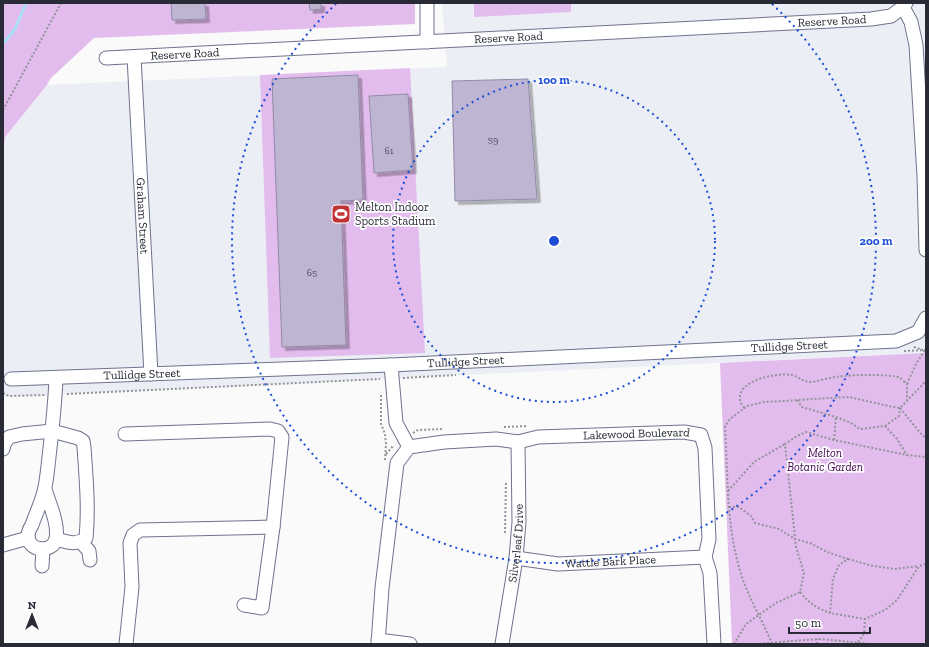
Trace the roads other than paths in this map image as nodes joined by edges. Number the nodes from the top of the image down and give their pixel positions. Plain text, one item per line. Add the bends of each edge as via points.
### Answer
1 (426, 3) edge
2 (904, 5) edge
3 (427, 42) junction
4 (134, 57) junction
5 (106, 58) dead end
6 (925, 176) edge
7 (926, 250) edge
8 (926, 318) edge
9 (391, 365) junction
10 (151, 374) junction
11 (56, 378) junction
12 (11, 379) dead end
13 (52, 431) junction
14 (125, 434) dead end
15 (6, 436) edge
16 (407, 442) junction
17 (518, 442) junction
18 (3, 449) edge
19 (45, 489) junction
20 (273, 527) junction
21 (28, 538) junction
22 (56, 539) junction
23 (81, 542) junction
24 (3, 545) edge
25 (43, 549) junction
26 (705, 557) junction
27 (516, 558) junction
28 (90, 560) dead end
29 (42, 566) dead end
30 (244, 605) dead end
31 (378, 642) edge
32 (126, 644) edge
33 (410, 644) edge
34 (502, 644) edge
35 (714, 644) edge

1 - 3 street
2 - 3 street, Reserve Road via 891,16 872,18
2 - 6 street via 916,45
3 - 4 street, Reserve Road
4 - 5 street, Reserve Road
4 - 10 street, Graham Street
6 - 7 street
8 - 9 street, Tullidge Street via 918,332 896,341
9 - 10 street, Tullidge Street
9 - 16 street via 396,423
10 - 11 street, Tullidge Street
11 - 12 street, Tullidge Street
11 - 13 street
13 - 15 street
13 - 19 street
13 - 23 street via 83,441 87,526 86,538
14 - 20 street via 270,429 278,431 282,437
15 - 18 street
16 - 17 street, Lakewood Boulevard via 496,439
16 - 31 street via 404,453 397,463
17 - 26 street, Lakewood Boulevard via 538,437 684,432 701,435 705,448 709,539
17 - 27 street, Silverleaf Drive via 520,522
19 - 21 street
19 - 22 street via 55,520
20 - 30 street via 262,608
20 - 32 street via 140,530 133,535 130,543 132,587
21 - 24 street
21 - 25 street via 32,545
22 - 23 street via 72,543
22 - 25 street via 54,544
23 - 28 street via 89,551
25 - 29 street
26 - 27 street, Wattle Bark Place via 558,564
26 - 35 street, Lakewood Boulevard via 710,573
27 - 34 street, Silverleaf Drive
31 - 33 street

